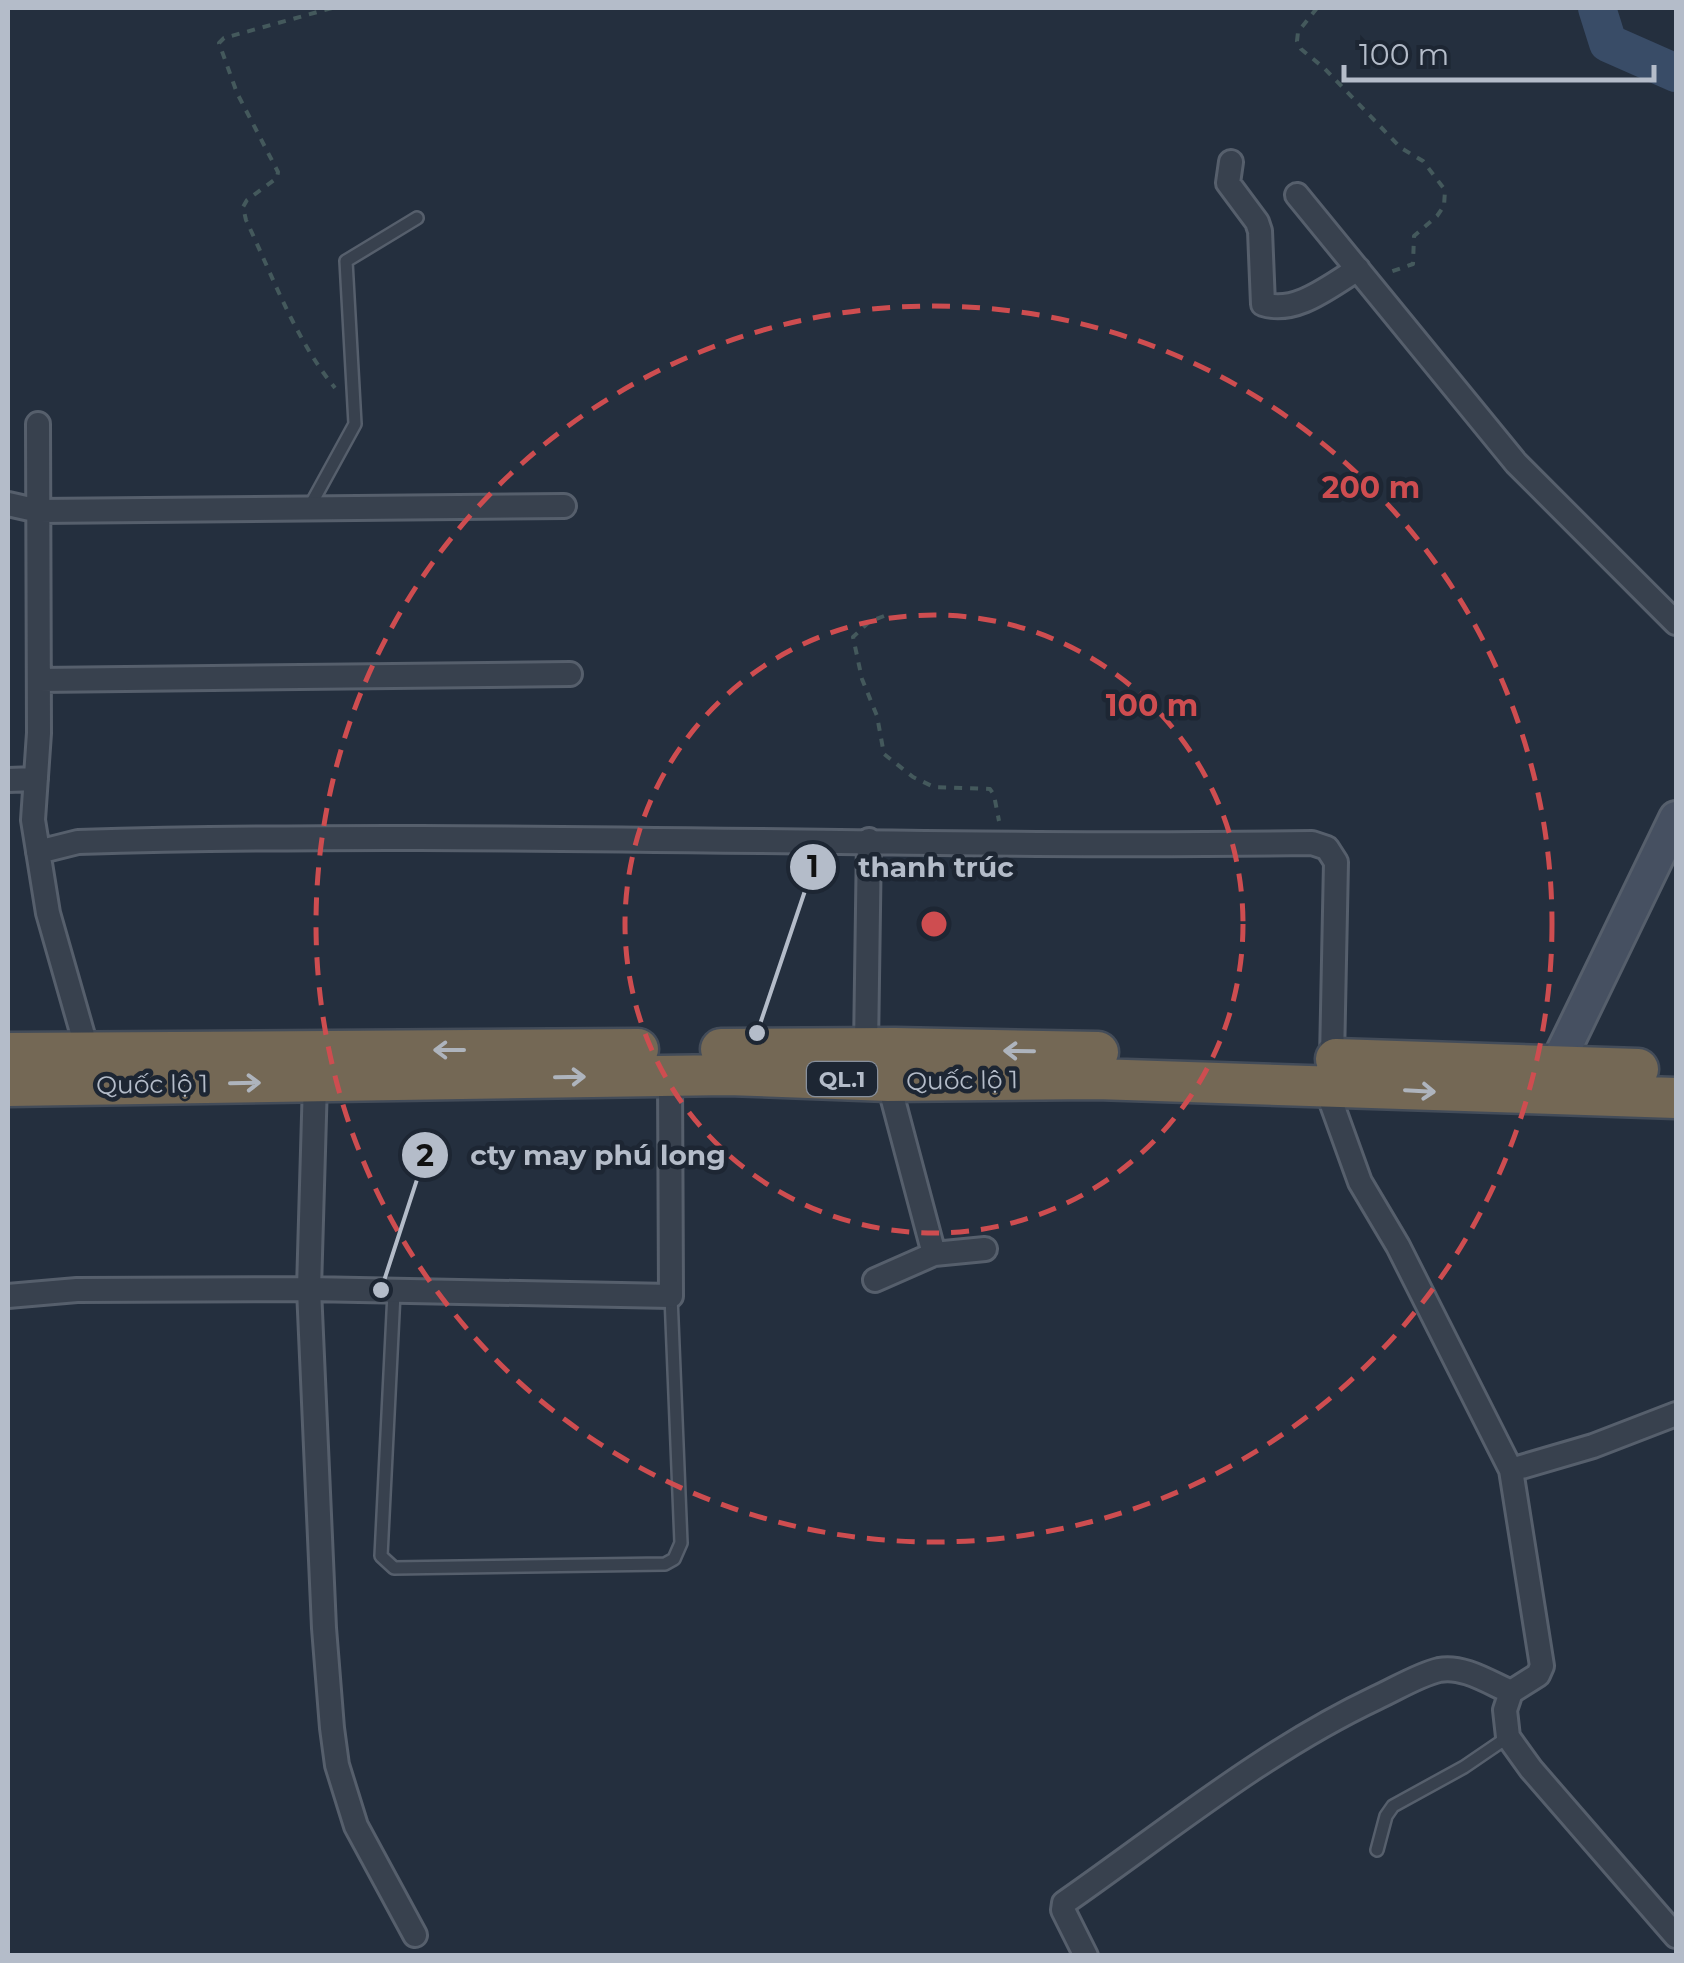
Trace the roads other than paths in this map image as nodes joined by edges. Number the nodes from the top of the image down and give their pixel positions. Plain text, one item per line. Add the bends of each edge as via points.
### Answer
1 (1231, 162) dead end
2 (1297, 195) dead end
3 (417, 218) dead end
4 (1358, 269) junction
5 (38, 424) dead end
6 (8, 504) edge
7 (564, 506) dead end
8 (309, 508) junction
9 (39, 510) junction
10 (1676, 623) edge
11 (570, 674) dead end
12 (39, 680) junction
13 (36, 779) junction
14 (8, 780) edge
15 (1676, 818) edge
16 (869, 840) junction
17 (38, 852) junction
18 (88, 1053) junction
19 (8, 1054) edge
20 (877, 1064) junction
21 (1556, 1066) junction
22 (1676, 1070) edge
23 (1328, 1072) junction
24 (670, 1076) junction
25 (315, 1082) junction
26 (8, 1086) edge
27 (1676, 1098) edge
28 (985, 1249) dead end
29 (934, 1254) junction
30 (875, 1280) dead end
31 (309, 1289) junction
32 (394, 1293) junction
33 (8, 1296) edge
34 (671, 1296) junction
35 (1676, 1414) edge
36 (1511, 1470) junction
37 (1511, 1692) junction
38 (1508, 1737) junction
39 (1377, 1850) dead end
40 (414, 1935) dead end
41 (1676, 1936) edge
42 (1086, 1956) edge

1 - 4 street via 1228,183 1260,231 1264,304 1298,304
2 - 4 street
3 - 8 lane via 346,261 355,424
4 - 10 street via 1516,463
5 - 9 street
6 - 9 street
7 - 8 street
8 - 9 street
9 - 12 street
11 - 12 street
12 - 13 street
13 - 14 street
13 - 17 street
15 - 21 street
16 - 17 street via 156,840 78,842
16 - 20 street
16 - 23 street via 1327,848 1336,862
17 - 18 street via 48,913
18 - 19 highway, Quốc lộ 1 / QL.1
20 -> 18 highway, Quốc lộ 1 / QL.1
20 - 23 highway, Quốc lộ 1 / QL.1 via 1096,1079
20 - 24 highway, Quốc lộ 1 / QL.1
20 - 29 street
21 - 22 highway, Quốc lộ 1 / QL.1
21 - 23 highway, Quốc lộ 1 / QL.1
23 -> 27 highway, Quốc lộ 1 / QL.1 via 1457,1093
23 - 36 street via 1360,1182
25 -> 24 highway, Quốc lộ 1 / QL.1
24 - 34 street
26 -> 25 highway, Quốc lộ 1 / QL.1
25 - 31 street
28 - 29 street
29 - 30 street
31 - 32 street
31 - 33 street
31 - 40 street via 337,1765 356,1826
32 - 34 street
32 - 34 lane via 381,1556 394,1568 665,1564 674,1558 681,1544
35 - 36 street
36 - 37 street via 1542,1666
37 - 38 street
37 - 42 street via 1470,1673 1442,1669 1348,1711 1238,1777 1064,1903
38 - 39 lane via 1393,1806
38 - 41 street

